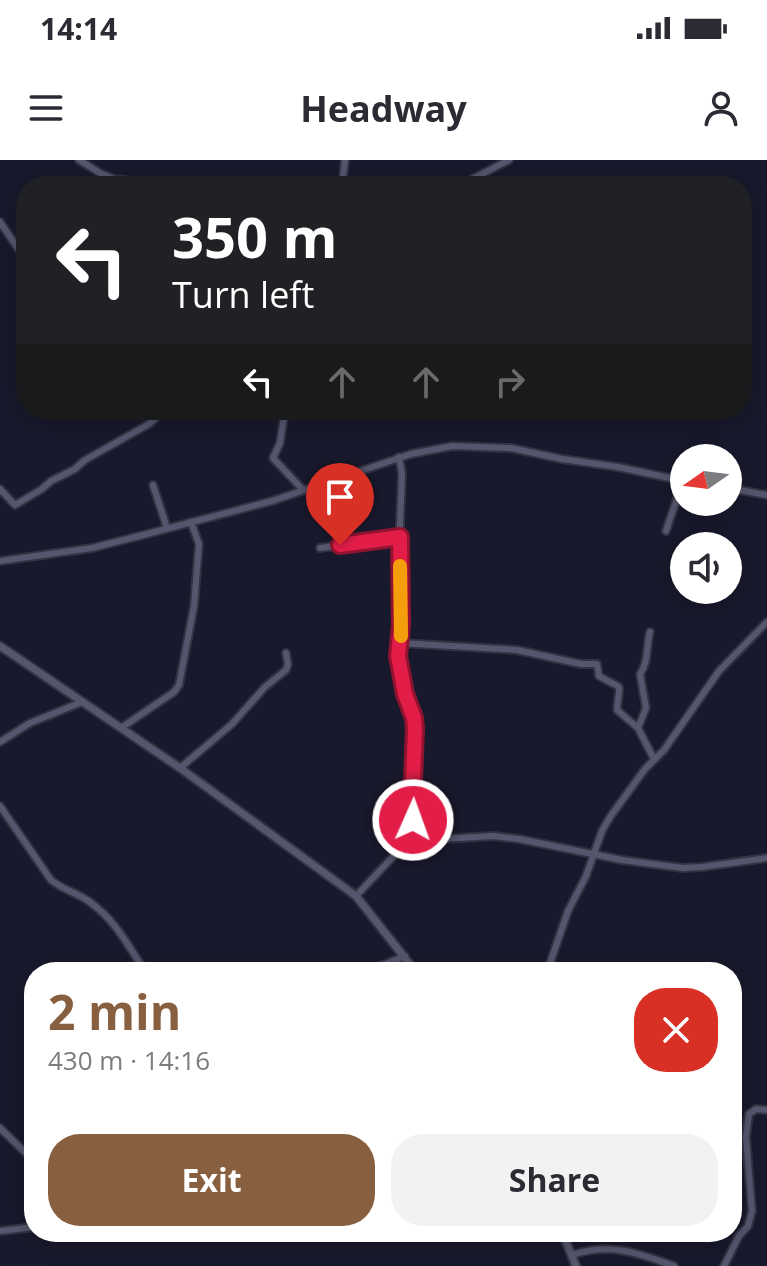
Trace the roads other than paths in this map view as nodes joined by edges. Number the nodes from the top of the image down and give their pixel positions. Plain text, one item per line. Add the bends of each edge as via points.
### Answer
1 (79, 160) edge
2 (509, 160) edge
3 (107, 176) edge
4 (478, 176) edge
5 (0, 222) edge
6 (16, 245) edge
7 (153, 420) edge
8 (283, 420) edge
9 (399, 457) junction
10 (670, 478) edge
11 (153, 485) dead end
12 (0, 489) edge
13 (303, 490) junction
14 (742, 491) edge
15 (767, 495) edge
16 (671, 516) edge
17 (191, 522) junction
18 (167, 528) junction
19 (666, 531) dead end
20 (400, 537) junction
21 (320, 548) dead end
22 (0, 561) edge
23 (767, 622) edge
24 (650, 632) dead end
25 (400, 643) junction
26 (0, 646) edge
27 (286, 653) dead end
28 (82, 702) junction
29 (121, 728) junction
30 (638, 728) junction
31 (0, 742) edge
32 (654, 759) junction
33 (180, 768) junction
34 (0, 806) edge
35 (415, 837) junction
36 (593, 854) junction
37 (767, 858) edge
38 (356, 896) junction
39 (405, 956) junction
40 (140, 962) edge
41 (390, 962) edge
42 (409, 962) edge
43 (550, 962) edge
44 (767, 1110) edge
45 (0, 1128) edge
46 (24, 1151) edge
47 (24, 1228) edge
48 (0, 1231) edge
49 (742, 1233) edge
50 (566, 1242) edge
51 (736, 1242) edge
52 (572, 1255) junction
53 (576, 1266) edge
54 (674, 1266) edge
55 (724, 1266) edge

1 - 3 street
2 - 4 street
5 - 6 street
7 - 12 street via 15,505
8 - 13 street via 273,458
9 - 10 street via 452,446 511,448
9 - 13 street
9 - 20 street
11 - 18 street
13 - 17 street
14 - 15 street
16 - 19 street
17 - 18 street
17 - 29 street via 199,544 179,685
18 - 22 street via 92,548
20 - 21 street
20 - 25 street
23 - 32 street via 719,671
24 - 30 street via 640,674 646,708
25 - 30 street via 517,650 597,664 601,678 620,688 619,713
25 - 35 street via 402,679 415,729
26 - 28 street
27 - 33 street via 286,670
28 - 29 street
28 - 31 street
29 - 33 street
30 - 32 street
32 - 36 street via 610,817
33 - 38 street
34 - 40 street via 51,880 112,921
35 - 36 street via 493,836
35 - 38 street
36 - 37 street via 683,868
36 - 43 street
38 - 39 street
39 - 41 street
39 - 42 street
44 - 49 street via 749,1114 752,1211
45 - 46 street
47 - 48 street
50 - 52 street
51 - 55 street
52 - 53 street
52 - 54 street via 613,1249

